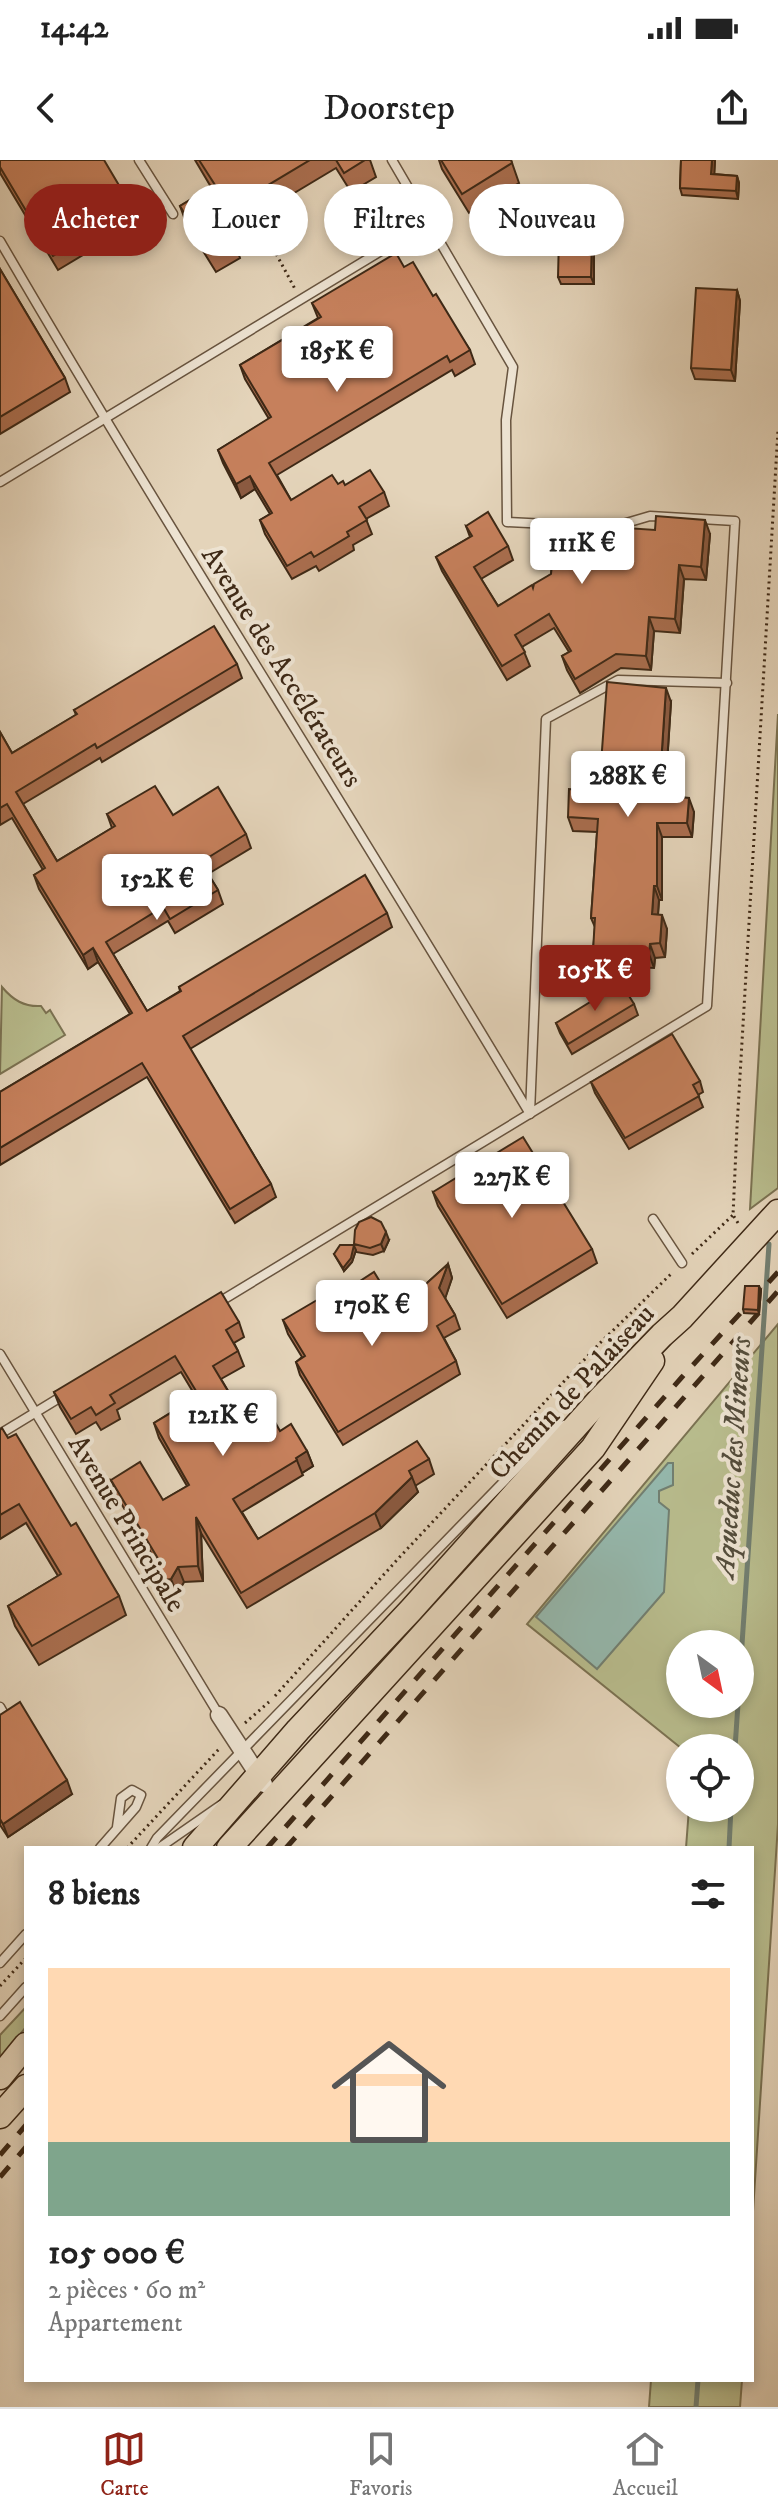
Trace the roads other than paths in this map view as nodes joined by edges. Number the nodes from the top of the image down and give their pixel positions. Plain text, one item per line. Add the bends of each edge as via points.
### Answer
1 (139, 160) edge
2 (392, 160) edge
3 (405, 184) edge
4 (173, 214) dead end
5 (0, 241) edge
6 (373, 256) edge
7 (447, 256) edge
8 (103, 418) junction
9 (0, 482) edge
10 (727, 683) junction
11 (530, 1114) junction
12 (778, 1212) edge
13 (653, 1219) dead end
14 (682, 1263) road end
15 (213, 1305) edge
16 (682, 1317) junction
17 (0, 1354) edge
18 (78, 1387) edge
19 (595, 1405) junction
20 (35, 1412) junction
21 (0, 1434) edge
22 (0, 1707) edge
23 (219, 1715) joint
24 (0, 1716) edge
25 (241, 1751) junction
26 (256, 1794) junction
27 (117, 1827) dead end
28 (102, 1846) edge
29 (152, 1846) edge
30 (162, 1846) edge
31 (197, 1846) edge
32 (230, 1846) edge
33 (24, 1936) edge
34 (0, 1963) edge
35 (24, 1989) edge
36 (0, 2016) edge
37 (24, 2047) edge
38 (0, 2077) edge
39 (24, 2089) edge
40 (0, 2116) edge

1 - 4 lane
2 - 3 lane
5 - 8 lane, Avenue des Accélérateurs
6 - 8 lane
7 - 10 lane via 513,367 506,420 507,522 616,526 650,516 735,521
8 - 9 lane
8 - 11 lane, Avenue des Accélérateurs
10 - 11 lane via 707,1006
10 - 11 lane via 618,680 546,719
11 - 15 lane
12 - 16 main road
13 - 14 lane
16 - 19 main road, Chemin de Palaiseau
16 - 26 main road, Chemin de Palaiseau via 593,1448
17 - 20 lane, Avenue Principale
18 - 20 lane
19 - 25 lane via 552,1432
19 - 26 main road, Chemin de Palaiseau via 298,1730
20 - 21 lane
20 - 23 lane, Avenue Principale
22 - 24 lane
23 - 25 street
25 - 26 street
25 - 29 lane
26 - 30 lane via 212,1809
26 - 31 main road, Chemin de Palaiseau
26 - 32 main road, Chemin de Palaiseau
27 - 28 lane
33 - 34 lane
35 - 36 lane
37 - 38 main road
39 - 40 main road

